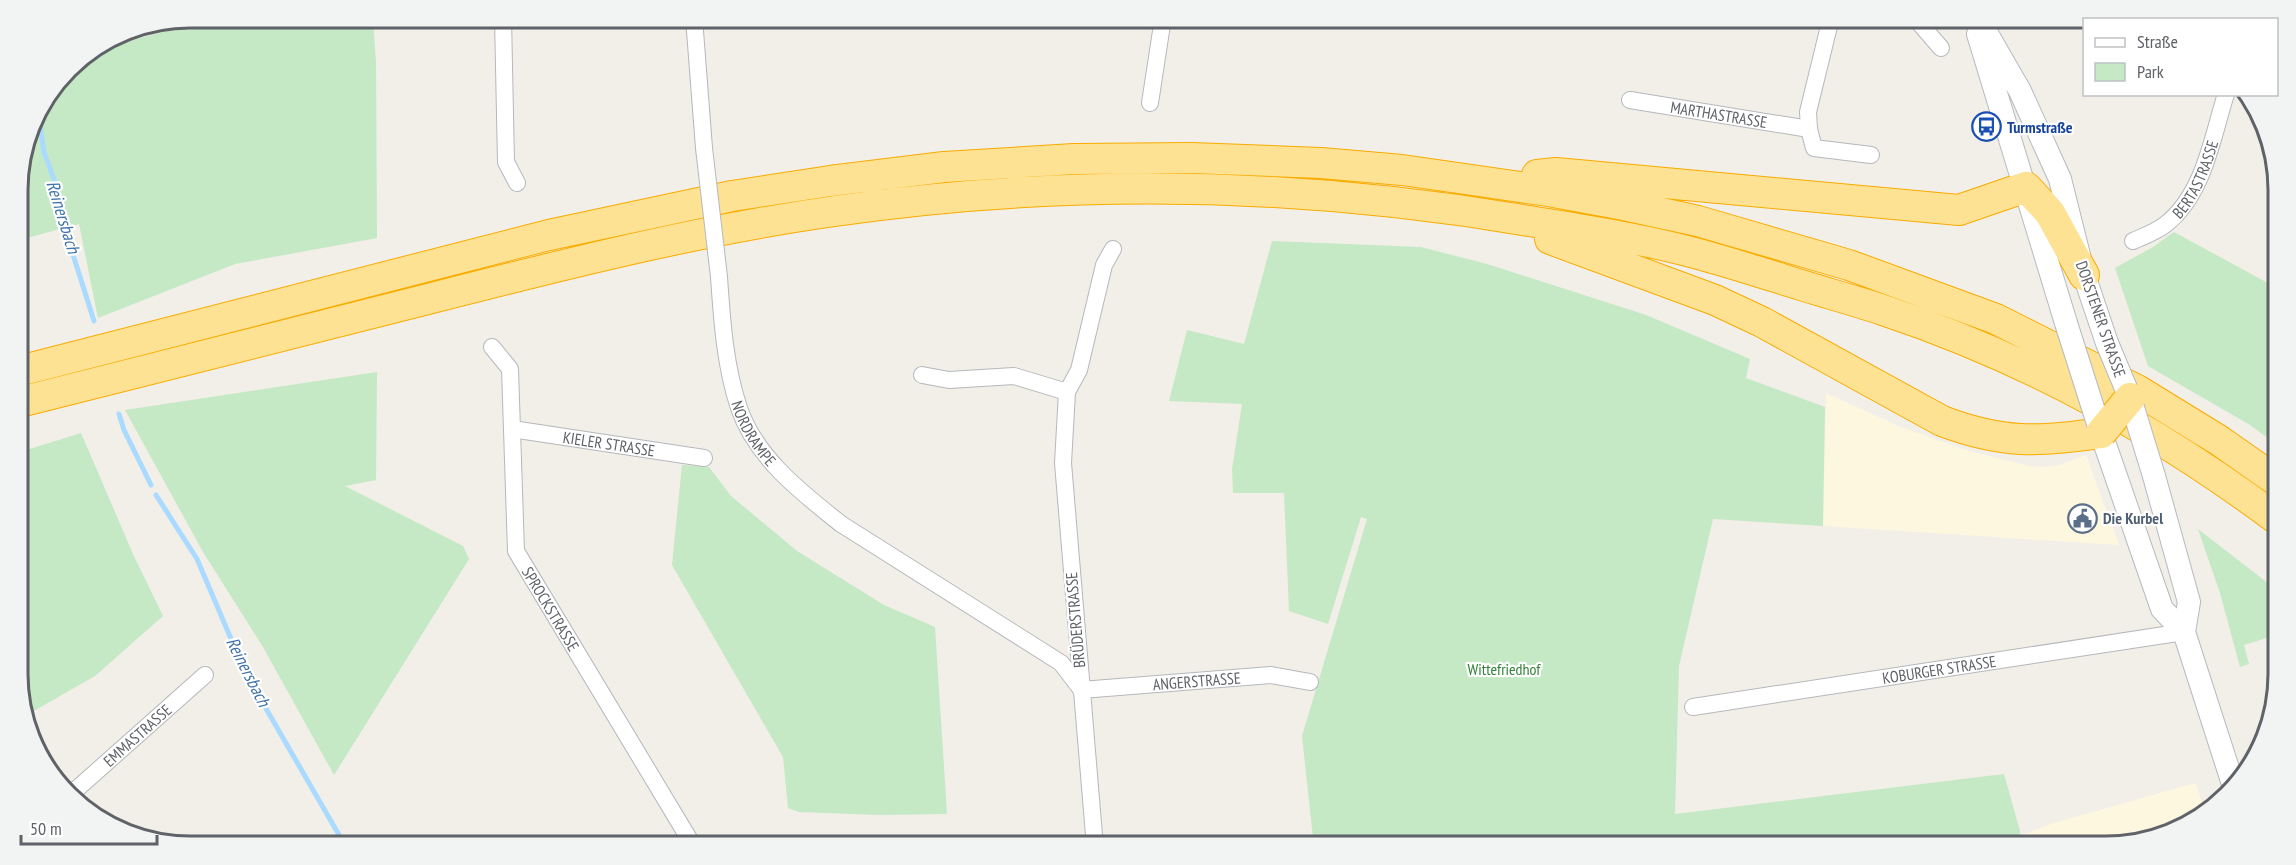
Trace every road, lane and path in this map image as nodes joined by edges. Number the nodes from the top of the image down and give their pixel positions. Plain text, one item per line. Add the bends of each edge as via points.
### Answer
1 (1162, 28) edge
2 (1829, 28) edge
3 (1924, 28) edge
4 (1978, 28) edge
5 (1982, 28) edge
6 (503, 29) edge
7 (695, 29) edge
8 (1941, 48) dead end
9 (2225, 96) edge
10 (1630, 100) dead end
11 (1150, 103) dead end
12 (1809, 129) junction
13 (1871, 155) dead end
14 (1472, 180) junction
15 (517, 183) dead end
16 (2026, 187) junction
17 (1467, 210) junction
18 (2133, 241) dead end
19 (1113, 249) dead end
20 (2084, 275) junction
21 (492, 347) dead end
22 (29, 369) edge
23 (922, 375) dead end
24 (1067, 392) junction
25 (2130, 398) junction
26 (29, 400) edge
27 (512, 429) junction
28 (2102, 433) junction
29 (704, 458) dead end
30 (2268, 475) edge
31 (2268, 512) edge
32 (2184, 632) junction
33 (205, 675) dead end
34 (1310, 682) dead end
35 (1081, 690) junction
36 (1693, 707) dead end
37 (2231, 777) edge
38 (77, 789) edge
39 (687, 836) edge
40 (1094, 836) edge

1 - 11 street
2 - 12 street via 1808,112
3 - 8 street
4 - 16 main road, DORSTENER STRASSE
5 - 20 main road, DORSTENER STRASSE via 2020,91 2060,179
6 - 15 street via 506,162
7 - 35 street, NORDRAMPE, bridge via 723,331 740,410 756,440 776,467 841,524 1061,663
9 - 18 street, BERTASTRASSE via 2189,199 2165,225
10 - 12 street, MARTHASTRASSE
12 - 13 street via 1814,148
14 - 16 highway via 1556,173 1959,210
14 - 22 highway via 1320,163 1161,158 944,167 830,181 732,196 549,235
14 - 30 highway via 1698,221 1849,265 1934,295 1996,319 2138,390
16 - 20 highway via 2050,213
16 - 28 main road, DORSTENER STRASSE, bridge
17 - 26 highway via 1316,194 1129,189 945,198 834,211 558,266
17 - 28 highway via 1715,300 1762,321 1942,421 1970,432 2031,441
17 - 31 highway via 1688,251 1886,311 2073,391 2147,432
19 - 24 street, BRÜDERSTRASSE via 1104,265 1079,370
20 - 25 main road, DORSTENER STRASSE, bridge via 2106,343
21 - 27 street, SPROCKSTRASSE via 510,369
23 - 24 street via 949,380 1014,376
24 - 35 street, BRÜDERSTRASSE via 1063,464
25 - 28 highway, bridge
25 - 32 main road, DORSTENER STRASSE, bridge via 2189,602
27 - 29 street, KIELER STRASSE
27 - 39 street, SPROCKSTRASSE via 516,551
28 - 32 main road, DORSTENER STRASSE via 2162,609
32 - 36 street, KOBURGER STRASSE
32 - 37 main road, DORSTENER STRASSE
33 - 38 street, EMMASTRASSE
34 - 35 street, ANGERSTRASSE via 1271,675
35 - 40 street, BRÜDERSTRASSE

